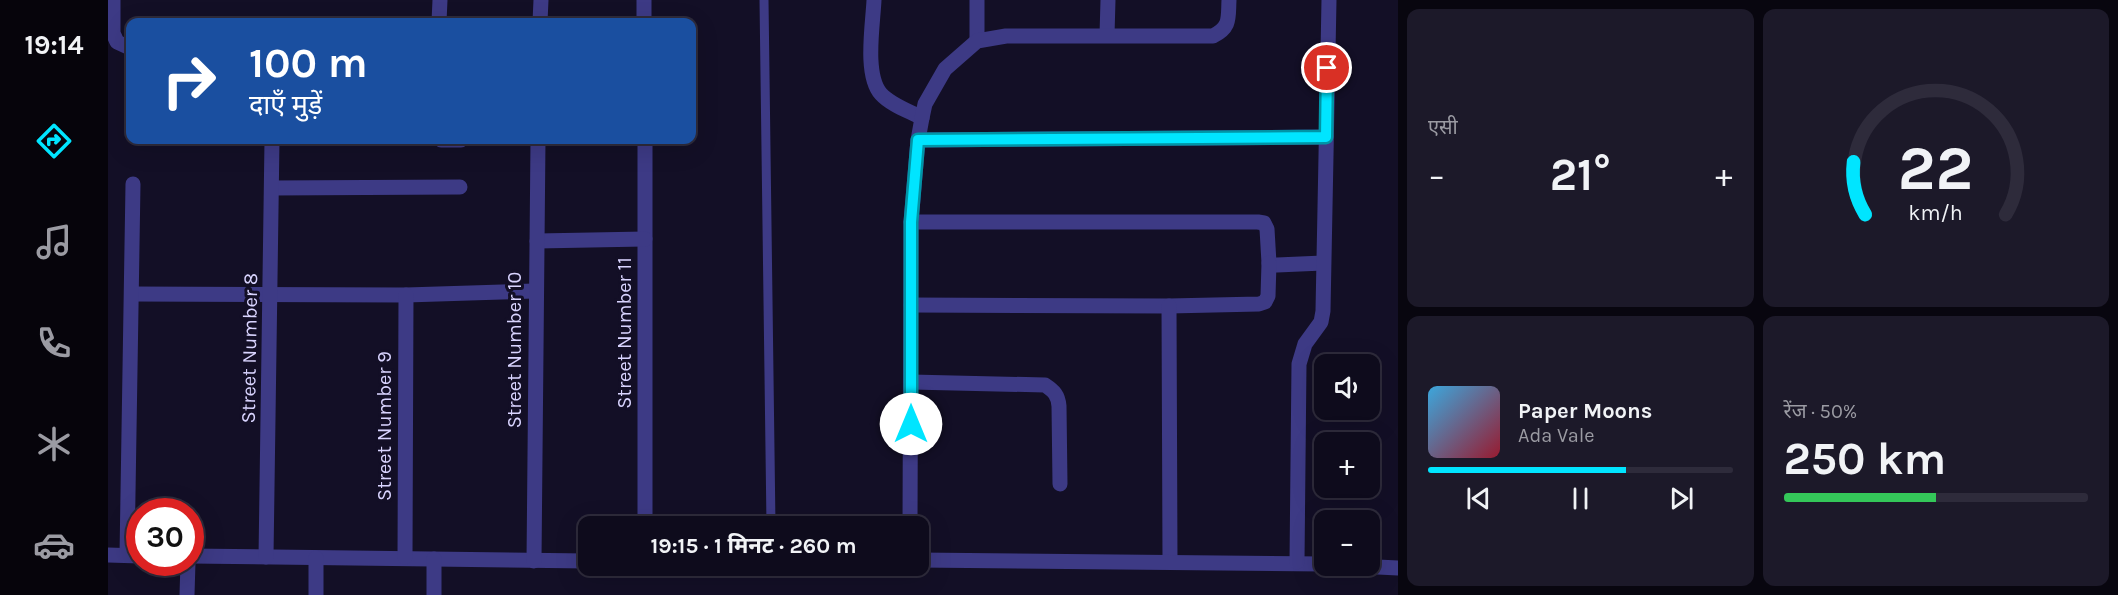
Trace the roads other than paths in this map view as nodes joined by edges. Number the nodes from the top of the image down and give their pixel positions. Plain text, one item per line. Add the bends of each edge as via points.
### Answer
1 (112, 0) edge
2 (440, 0) edge
3 (541, 0) edge
4 (644, 0) edge
5 (764, 0) edge
6 (874, 0) edge
7 (978, 0) edge
8 (1108, 0) edge
9 (1229, 0) edge
10 (1329, 0) edge
11 (440, 18) edge
12 (540, 18) edge
13 (644, 18) edge
14 (1107, 35) junction
15 (977, 41) junction
16 (126, 46) edge
17 (922, 118) junction
18 (1326, 137) junction
19 (918, 140) junction
20 (272, 144) edge
21 (538, 144) edge
22 (645, 144) edge
23 (133, 184) dead end
24 (460, 186) dead end
25 (272, 188) junction
26 (911, 222) junction
27 (645, 239) junction
28 (537, 241) junction
29 (1269, 263) junction
30 (1323, 263) junction
31 (536, 291) junction
32 (132, 294) junction
33 (272, 295) junction
34 (406, 295) junction
35 (911, 305) junction
36 (1169, 306) junction
37 (911, 382) junction
38 (1060, 484) dead end
39 (133, 498) edge
40 (645, 516) edge
41 (771, 516) edge
42 (910, 516) edge
43 (108, 555) edge
44 (126, 556) edge
45 (204, 556) edge
46 (266, 557) junction
47 (405, 557) junction
48 (316, 558) junction
49 (434, 559) junction
50 (929, 560) edge
51 (534, 561) junction
52 (578, 561) edge
53 (1170, 561) junction
54 (1297, 562) junction
55 (1314, 563) edge
56 (1380, 567) edge
57 (1398, 568) edge
58 (188, 576) edge
59 (187, 595) edge
60 (315, 595) edge
61 (434, 595) edge

1 - 16 street via 113,33 117,42
2 - 11 street
3 - 12 street
4 - 13 street
5 - 41 lane
6 - 17 street via 872,74 880,93
7 - 15 street
8 - 14 street
9 - 14 street via 1228,21 1223,31 1214,36
10 - 18 street
14 - 15 street via 1006,36
15 - 17 street via 945,69 925,104
17 - 19 street
18 - 19 street
18 - 30 street
19 - 26 street
20 - 25 street, Street Number 8
21 - 28 street, Street Number 10
22 - 27 street, Street Number 11
23 - 32 street
24 - 25 street
25 - 33 street, Street Number 8
26 - 29 street via 1258,222 1264,223 1266,229
26 - 35 street
27 - 28 street
27 - 40 street, Street Number 11
28 - 31 street, Street Number 10
29 - 30 street
29 - 36 street via 1265,303
30 - 54 street via 1321,322 1305,345 1299,364
31 - 34 street
31 - 51 street, Street Number 10
32 - 33 street
32 - 39 street
33 - 34 street
33 - 46 street, Street Number 8
34 - 47 street, Street Number 9
35 - 36 street
35 - 37 street
36 - 53 street
37 - 38 street via 1046,385 1058,397
37 - 42 street
43 - 44 street
45 - 46 street
46 - 48 street
47 - 48 street
47 - 49 street
48 - 60 street
49 - 51 street
49 - 61 street
50 - 53 street
51 - 52 street
53 - 54 street
54 - 55 street
56 - 57 street
58 - 59 street

